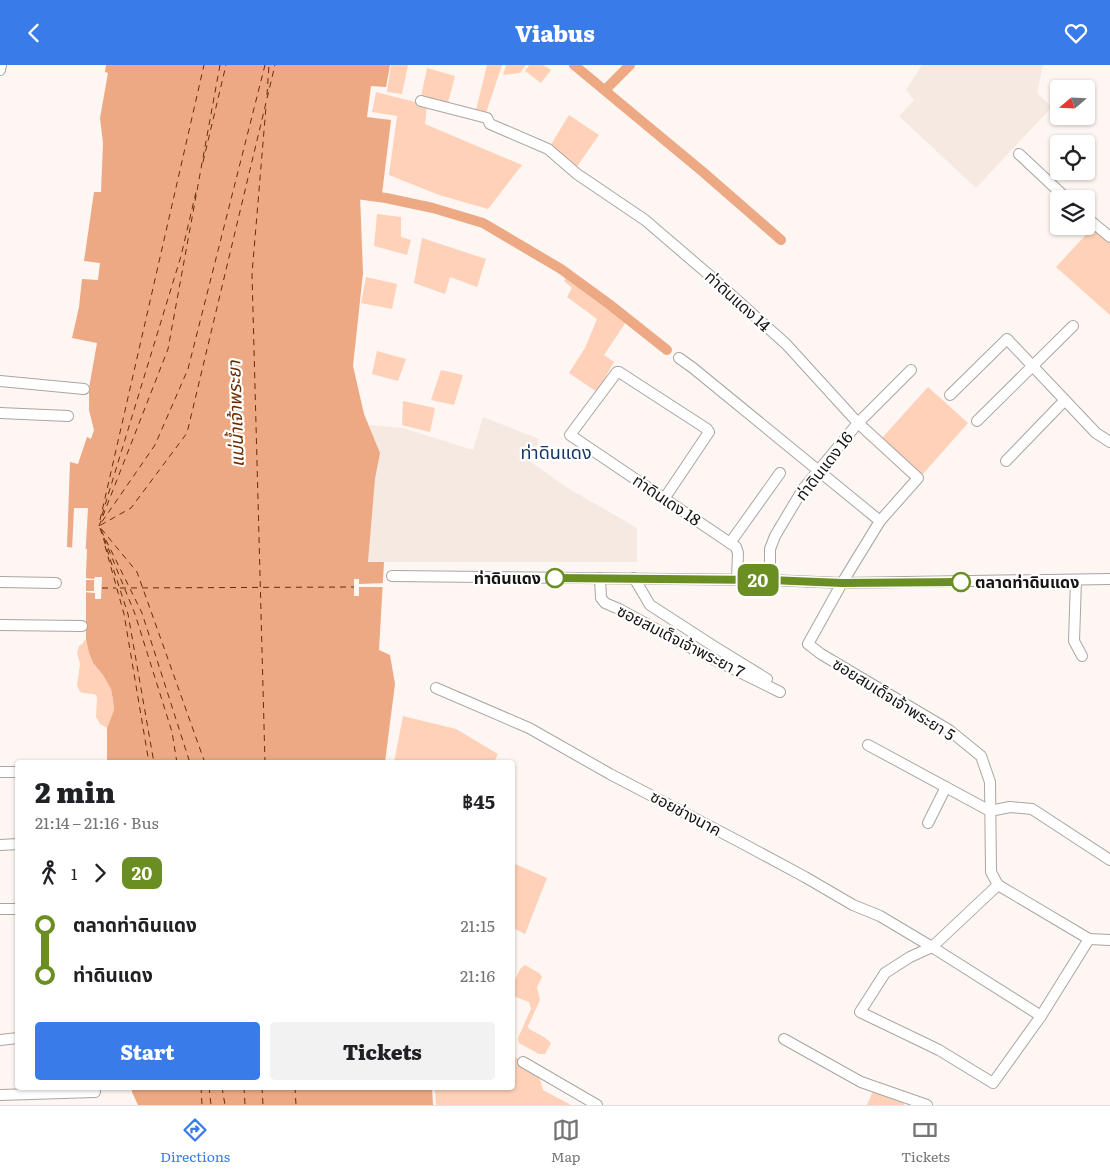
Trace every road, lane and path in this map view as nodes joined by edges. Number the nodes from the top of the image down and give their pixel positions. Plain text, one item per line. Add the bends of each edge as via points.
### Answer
1 (1, 65) edge
2 (0, 70) edge
3 (421, 101) dead end
4 (1019, 154) dead end
5 (1057, 190) edge
6 (1095, 224) edge
7 (1110, 237) edge
8 (1074, 326) dead end
9 (678, 358) dead end
10 (1032, 365) junction
11 (911, 370) dead end
12 (0, 381) edge
13 (84, 389) dead end
14 (950, 395) dead end
15 (1065, 400) junction
16 (0, 413) edge
17 (68, 416) dead end
18 (976, 421) dead end
19 (858, 423) junction
20 (1110, 442) edge
21 (1006, 461) dead end
22 (818, 470) junction
23 (780, 473) dead end
24 (664, 499) junction
25 (880, 521) junction
26 (730, 543) junction
27 (392, 576) dead end
28 (600, 578) junction
29 (634, 578) junction
30 (737, 579) junction
31 (1110, 579) edge
32 (770, 580) junction
33 (1076, 580) junction
34 (0, 582) edge
35 (56, 583) dead end
36 (842, 583) junction
37 (0, 625) edge
38 (82, 626) dead end
39 (808, 644) joint
40 (1082, 656) dead end
41 (436, 688) dead end
42 (868, 745) dead end
43 (15, 771) edge
44 (0, 772) edge
45 (946, 787) junction
46 (990, 811) junction
47 (928, 823) dead end
48 (15, 844) edge
49 (0, 845) edge
50 (1110, 860) edge
51 (998, 885) junction
52 (0, 909) edge
53 (15, 909) edge
54 (1089, 939) junction
55 (1110, 940) edge
56 (932, 947) junction
57 (1041, 1016) junction
58 (15, 1038) edge
59 (0, 1039) edge
60 (784, 1039) dead end
61 (523, 1062) dead end
62 (95, 1092) dead end
63 (0, 1095) edge
64 (597, 1105) edge
65 (927, 1105) edge

1 - 2 street
3 - 19 street, ท่าดินแดง 14 via 487,117 490,124 548,149 577,174 645,220 786,344
4 - 5 street
6 - 7 street
8 - 10 street
9 - 22 street
10 - 14 street via 1007,339
10 - 15 street
10 - 18 street
11 - 19 street, ท่าดินแดง 16
12 - 13 street
15 - 20 street via 1096,433
15 - 21 street
16 - 17 street
19 - 22 street, ท่าดินแดง 16
19 - 25 street, ท่าดินแดง 14 via 918,478
22 - 25 street
22 - 32 street, ท่าดินแดง 16 via 775,537 770,549
23 - 26 street
24 - 24 street, ท่าดินเดง 18 via 570,435 617,372 709,432
24 - 26 street, ท่าดินเดง 18
25 - 36 street, ท่าดินแดง 14
26 - 30 street via 738,553
27 - 28 street
28 - 29 street
28 - 29 street, ซอยสมเด็จเจ้าพระยา 7 via 601,598 605,603 781,690 650,605
29 - 30 street
30 - 32 street
31 - 33 street
32 - 36 street
33 - 36 street
33 - 40 street via 1074,641
34 - 35 street
36 - 39 street, ท่าดินแดง 14
37 - 38 street
39 - 46 street, ซอยสมเด็จเจ้าพระยา 5 via 949,730 981,757 990,782
41 - 56 street, ซอยช่างนาค via 529,728
42 - 45 street
43 - 44 street
45 - 46 street
45 - 47 street
46 - 50 street via 1010,807 1032,809
46 - 51 street, ซอยสมเด็จเจ้าพระยา 5 via 991,872
48 - 49 street
51 - 54 street
51 - 56 street
52 - 53 street
54 - 55 street
54 - 57 street
56 - 57 street, ซอยช่างนาค
56 - 57 street via 884,973 860,1012 939,1051 993,1083
58 - 59 street
60 - 65 street via 861,1082
61 - 64 street
62 - 63 street

